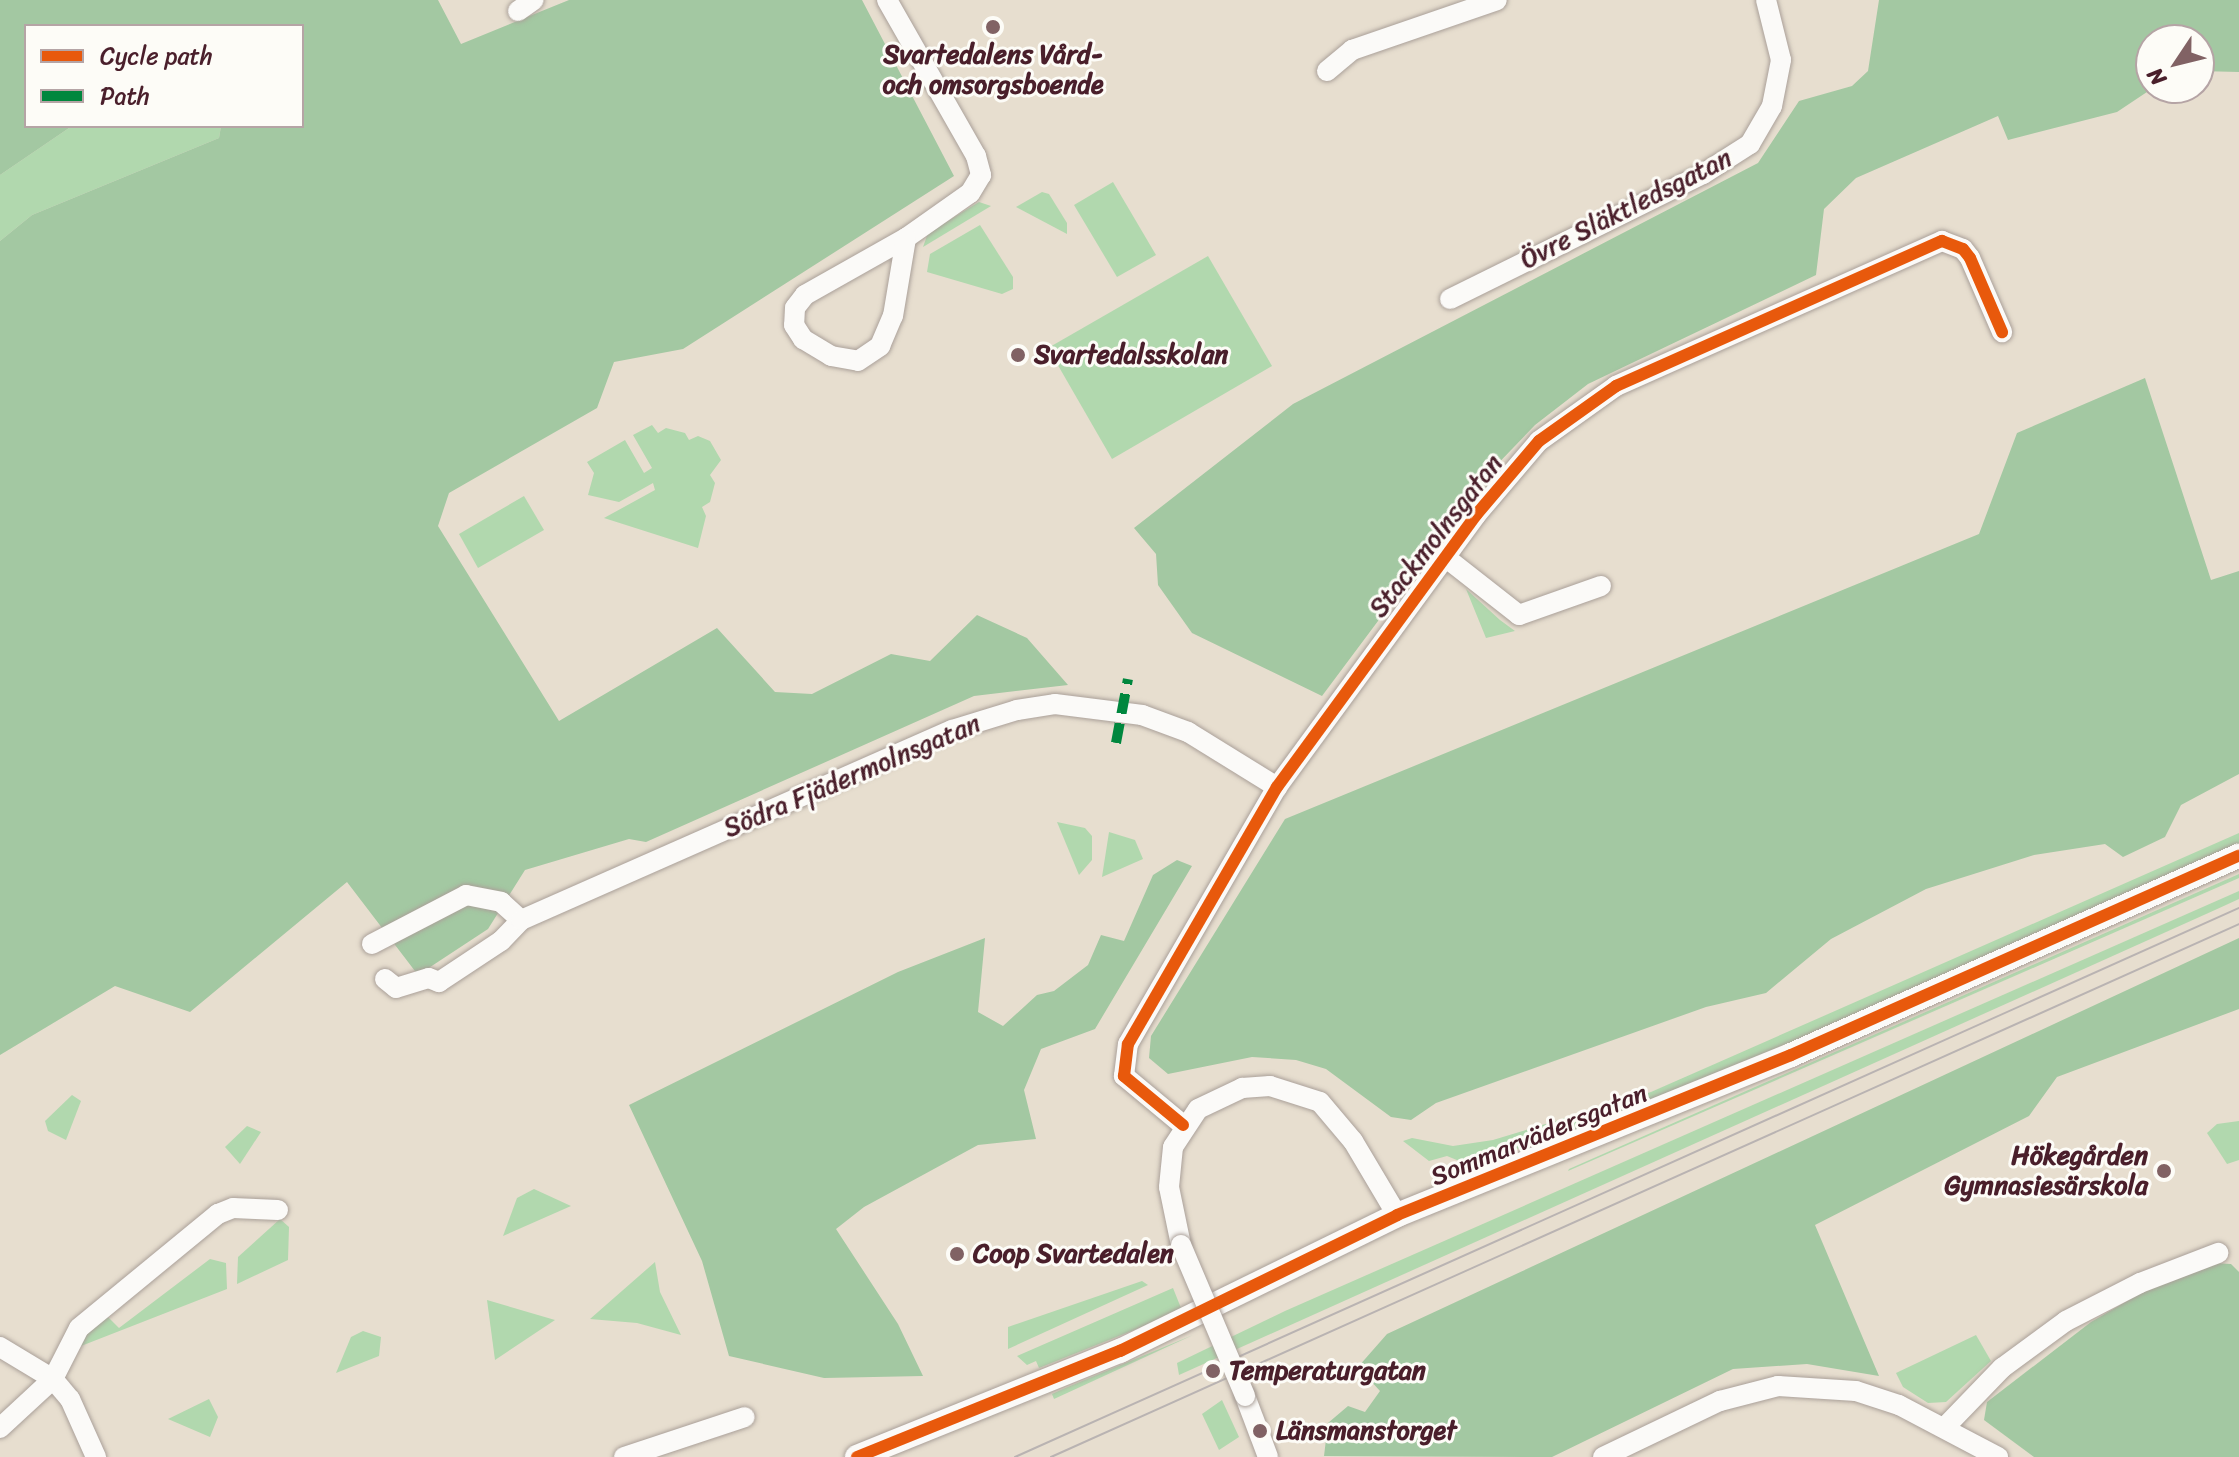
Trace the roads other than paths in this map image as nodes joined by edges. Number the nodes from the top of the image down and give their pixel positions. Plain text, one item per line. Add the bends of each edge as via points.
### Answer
1 (887, 0) edge
2 (1497, 0) edge
3 (1766, 0) edge
4 (1327, 71) dead end
5 (906, 238) junction
6 (1450, 299) dead end
7 (2002, 332) dead end
8 (1445, 557) junction
9 (1601, 586) dead end
10 (1277, 787) junction
11 (2239, 856) edge
12 (521, 920) junction
13 (372, 944) dead end
14 (385, 979) dead end
15 (1183, 1125) junction
16 (278, 1210) dead end
17 (1397, 1215) junction
18 (2218, 1253) dead end
19 (0, 1347) edge
20 (53, 1379) junction
21 (745, 1417) dead end
22 (1946, 1426) junction
23 (0, 1428) edge
24 (1266, 1448) edge
25 (96, 1457) edge
26 (624, 1457) edge
27 (857, 1457) edge
28 (1277, 1457) edge
29 (1603, 1457) edge
30 (1998, 1457) edge

1 - 5 street via 976,156 981,175 970,193
2 - 4 street via 1352,50
3 - 6 street, Övre Släktledsgatan via 1779,71 1772,106 1750,144 1703,174
5 - 5 street via 805,295 795,308 794,325 803,339 831,356 858,361 880,346 893,316
7 - 8 street, Stackmolnsgatan via 1970,258 1963,249 1942,241 1616,386 1539,441
8 - 9 street, Stackmolnsgatan via 1519,615
8 - 10 street, Stackmolnsgatan
10 - 12 street, Södra Fjädermolnsgatan via 1188,732 1142,715 1055,704 1017,710 952,730
10 - 15 street, Stackmolnsgatan via 1123,1058 1124,1076 1132,1087
11 - 17 street, Sommarvädersgatan via 1791,1055
12 - 13 street via 501,902 466,895
12 - 14 street, Södra Fjädermolnsgatan via 501,941 439,982 429,978 396,988
15 - 17 street via 1198,1109 1242,1088 1298,1092 1337,1118
15 - 24 street, bridge via 1173,1147 1169,1187 1181,1245
16 - 20 street via 233,1208 218,1214 79,1328
17 - 27 street, Sommarvädersgatan via 1171,1328
18 - 22 street via 2140,1283 2066,1321 2002,1368
19 - 20 street
20 - 23 street
20 - 25 street via 70,1399
21 - 26 street
22 - 29 street via 1856,1391 1778,1386 1720,1401
22 - 30 street
24 - 28 street

